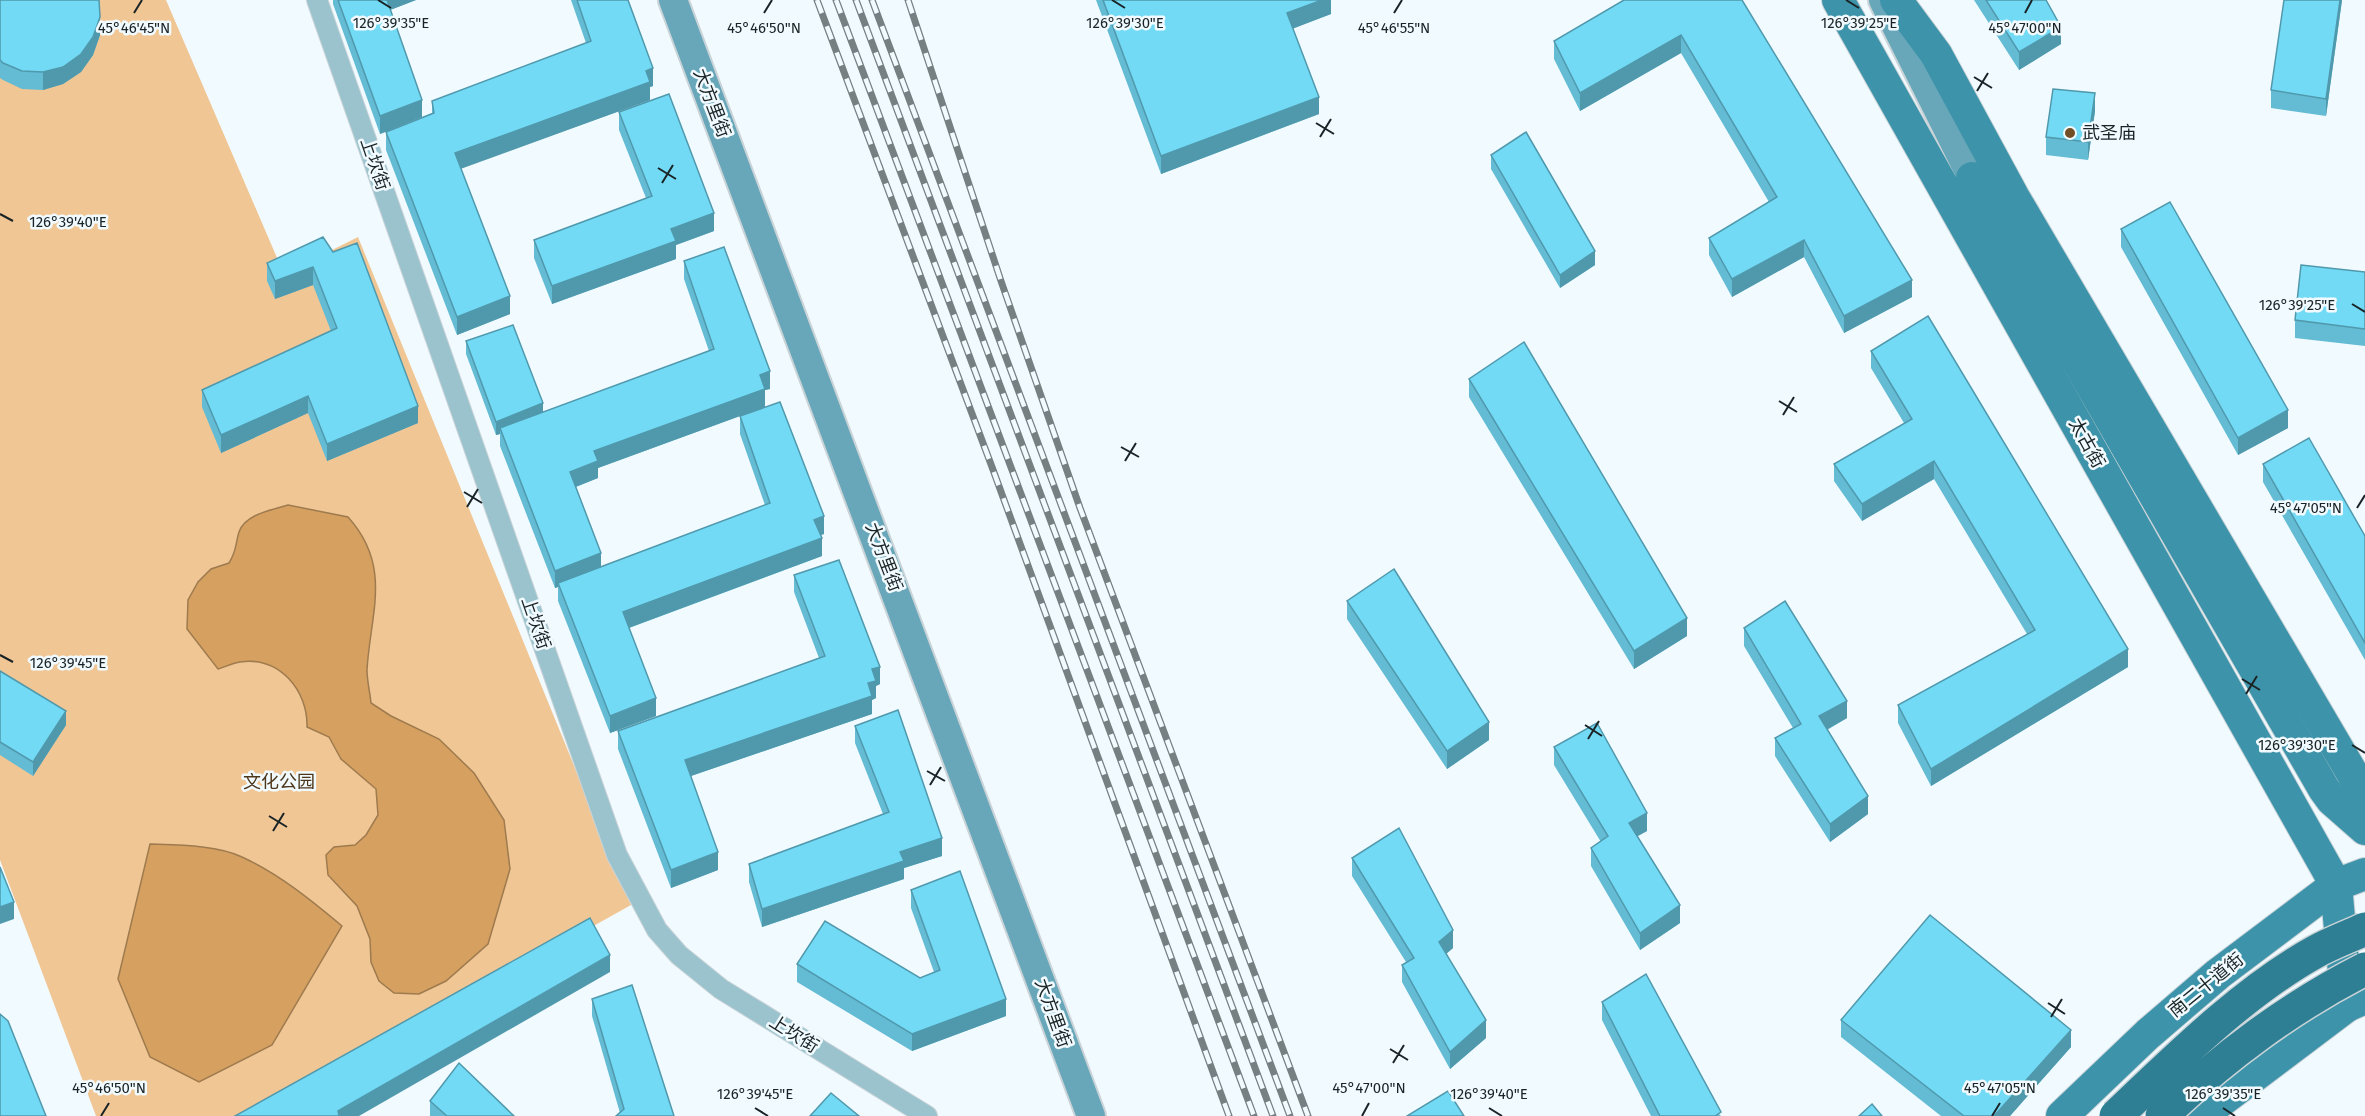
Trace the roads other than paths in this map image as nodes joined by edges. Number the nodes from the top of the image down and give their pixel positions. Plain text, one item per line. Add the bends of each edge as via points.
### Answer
1 (317, 0) edge
2 (656, 0) edge
3 (673, 0) edge
4 (1838, 0) edge
5 (1883, 0) edge
6 (1905, 6) edge
7 (1972, 178) joint
8 (2365, 795) edge
9 (2364, 829) edge
10 (2365, 874) edge
11 (2336, 885) junction
12 (2365, 929) edge
13 (2365, 969) edge
14 (2356, 1002) edge
15 (927, 1116) edge
16 (1071, 1116) edge
17 (1091, 1116) edge
18 (2062, 1116) edge
19 (2116, 1116) edge
20 (2162, 1116) edge
21 (2201, 1116) edge

1 - 15 street, 上坎街 via 617,855 657,930 679,955 721,989
2 - 16 main road, 大方里街
3 - 17 main road, 大方里街
4 - 11 main road, 太古街
5 - 7 main road, 太古街
6 - 8 main road
7 - 9 main road, 太古街 via 2324,789
10 - 11 main road, 南二十道街
11 - 14 main road
11 - 18 main road, 南二十道街 via 2218,974
12 - 19 highway, bridge via 2314,952 2249,998 2179,1056
13 - 20 highway, bridge via 2326,988 2259,1035
14 - 21 main road

